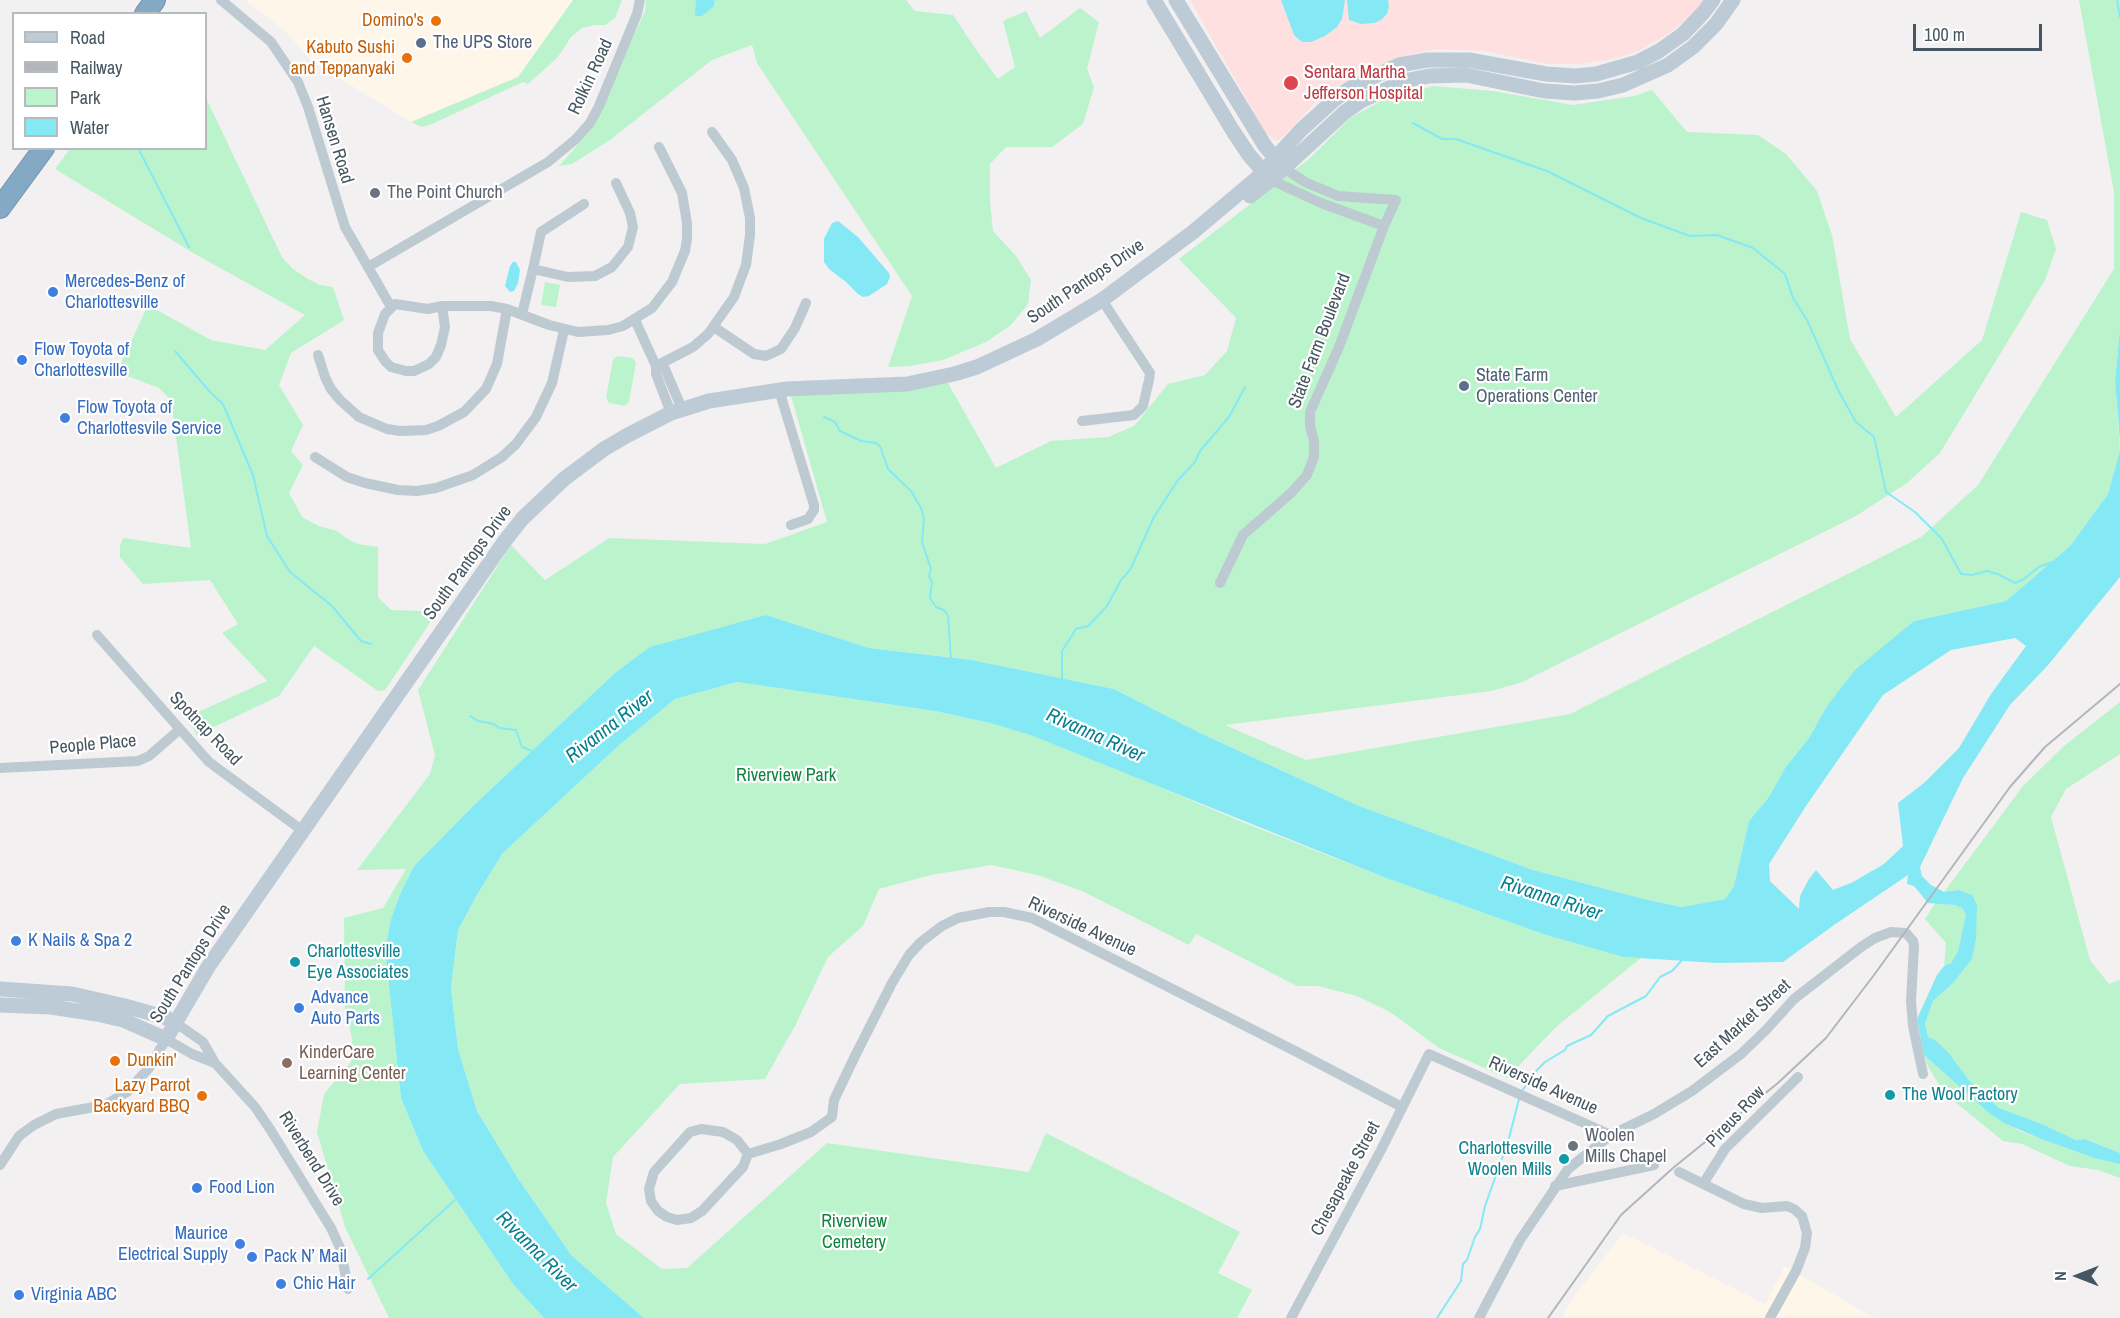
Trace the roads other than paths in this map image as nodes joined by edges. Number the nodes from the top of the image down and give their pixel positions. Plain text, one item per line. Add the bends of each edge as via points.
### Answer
1 (221, 0) edge
2 (640, 0) edge
3 (1154, 0) edge
4 (1176, 0) edge
5 (1713, 0) edge
6 (1733, 0) edge
7 (712, 132) dead end
8 (659, 147) dead end
9 (43, 150) edge
10 (1279, 163) junction
11 (1267, 176) junction
12 (616, 183) dead end
13 (584, 204) dead end
14 (0, 208) edge
15 (1384, 226) junction
16 (368, 267) junction
17 (533, 269) junction
18 (1101, 300) junction
19 (806, 303) dead end
20 (442, 306) junction
21 (391, 307) junction
22 (507, 309) junction
23 (522, 314) junction
24 (635, 320) junction
25 (714, 327) junction
26 (564, 330) junction
27 (318, 355) dead end
28 (656, 366) junction
29 (779, 390) junction
30 (676, 411) junction
31 (1082, 421) dead end
32 (315, 457) dead end
33 (791, 525) dead end
34 (1220, 583) dead end
35 (97, 635) dead end
36 (179, 730) junction
37 (0, 768) edge
38 (303, 831) junction
39 (0, 989) edge
40 (0, 1005) edge
41 (176, 1023) junction
42 (166, 1039) junction
43 (1429, 1054) joint
44 (215, 1063) junction
45 (1923, 1074) dead end
46 (1798, 1077) dead end
47 (1402, 1107) junction
48 (1611, 1135) junction
49 (748, 1154) junction
50 (0, 1165) edge
51 (1654, 1166) dead end
52 (1679, 1172) dead end
53 (1703, 1184) junction
54 (1555, 1186) junction
55 (348, 1289) dead end
56 (1291, 1318) edge
57 (1479, 1318) edge
58 (1770, 1318) edge

1 - 16 street, Hansen Road via 271,42 298,82 339,213
2 - 16 street, Rolkin Road via 599,106 576,140 548,162
3 - 11 street via 1233,131
4 - 10 street, State Farm Boulevard via 1264,146
5 - 10 street via 1683,34 1659,51 1638,62 1596,74 1546,74 1469,60 1399,65 1334,100 1301,130
6 - 10 street via 1693,46 1668,65 1623,85 1575,93 1544,91 1466,75 1404,81 1361,101
7 - 25 street via 740,175 750,235 741,282
8 - 24 street via 682,193 687,224 685,251 663,296
9 - 14 highway
10 - 11 street, South Pantops Drive
10 - 15 street, State Farm Boulevard via 1305,182 1338,196 1396,200
11 - 15 street via 1321,203
11 - 18 street, South Pantops Drive via 1234,208 1193,232
12 - 17 street via 633,227 628,247 612,267 595,276 567,277
13 - 17 street via 541,232
15 - 34 street, State Farm Boulevard via 1310,412 1314,457 1307,475 1243,535
16 - 21 street, Hansen Road
17 - 23 street
18 - 29 street, South Pantops Drive via 1037,339 954,374 907,384
18 - 31 street via 1150,373 1149,380 1143,406 1134,415
19 - 25 street via 781,349 766,357 754,354
20 - 21 street
20 - 21 street via 445,327 440,350 423,368 406,371 391,367 378,350 381,321
20 - 22 street
22 - 23 street
22 - 27 street via 497,364 486,389 464,412 426,430 387,429 360,417 331,389
23 - 26 street
24 - 26 street via 608,330
24 - 28 street
25 - 28 street via 693,347
26 - 32 street via 552,383 536,417 516,444 473,475 436,488 398,490 347,477
28 - 30 street via 656,374
29 - 30 street, South Pantops Drive via 709,401
29 - 33 street via 814,505 808,519
30 - 38 street, South Pantops Drive via 628,435 582,465 522,519
35 - 36 street, Spotnap Road
36 - 37 street, People Place via 138,761
36 - 38 street, Spotnap Road via 219,771
38 - 41 street, South Pantops Drive via 208,967
39 - 41 street, Riverbend Drive via 100,1000
40 - 42 street, Riverbend Drive via 97,1014 123,1020
41 - 42 street, South Pantops Drive
41 - 44 street, Riverbend Drive via 202,1042
42 - 44 street, Riverbend Drive
42 - 50 street, South Pantops Drive via 149,1068 127,1092 105,1105 56,1114 34,1125 19,1136
43 - 47 street, Chesapeake Street
43 - 48 street, Riverside Avenue
44 - 55 street, Riverbend Drive via 255,1107 331,1228 341,1250
45 - 48 street, East Market Street via 1911,1001 1914,946 1909,936 1896,932 1861,947 1794,999 1725,1067 1692,1091
46 - 53 street, Pireus Row via 1725,1149
47 - 49 street, Riverside Avenue via 1032,918 996,912 972,914 942,926 909,955 834,1100 832,1117 811,1132
47 - 56 street, Chesapeake Street
48 - 54 street, East Market Street via 1574,1163
49 - 49 street via 737,1140 723,1132 690,1132 654,1172 649,1189 651,1201 667,1217 691,1218 743,1167
51 - 54 street
52 - 53 street
53 - 58 street via 1744,1204 1762,1208 1787,1206 1802,1216 1807,1233 1805,1248
54 - 57 street, East Market Street

